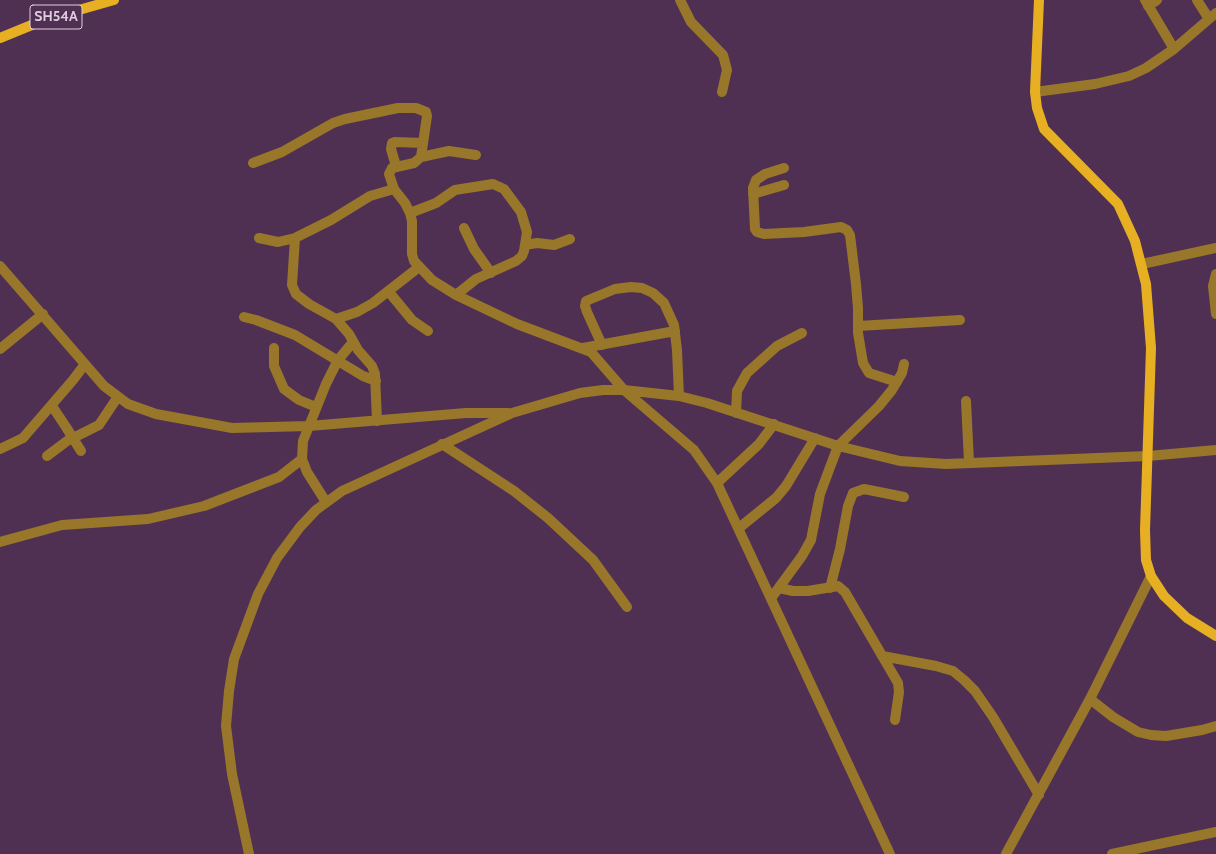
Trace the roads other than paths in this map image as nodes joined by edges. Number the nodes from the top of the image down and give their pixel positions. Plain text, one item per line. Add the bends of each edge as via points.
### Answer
1 (114, 0) edge
2 (680, 0) edge
3 (1039, 0) edge
4 (1197, 0) edge
5 (1150, 2) edge
6 (1213, 16) edge
7 (0, 38) edge
8 (1174, 49) junction
9 (722, 92) dead end
10 (1035, 92) junction
11 (423, 143) junction
12 (476, 155) dead end
13 (421, 157) junction
14 (253, 163) dead end
15 (396, 166) junction
16 (784, 168) dead end
17 (784, 185) dead end
18 (394, 189) junction
19 (753, 194) junction
20 (410, 213) junction
21 (464, 228) dead end
22 (259, 238) dead end
23 (295, 238) junction
24 (570, 239) dead end
25 (525, 245) junction
26 (1216, 248) edge
27 (1142, 264) junction
28 (0, 267) edge
29 (419, 267) junction
30 (491, 273) junction
31 (1216, 274) edge
32 (389, 292) junction
33 (456, 295) junction
34 (43, 314) junction
35 (1216, 314) edge
36 (244, 318) dead end
37 (336, 319) junction
38 (960, 320) dead end
39 (858, 326) junction
40 (428, 331) dead end
41 (675, 331) junction
42 (802, 333) dead end
43 (353, 342) junction
44 (602, 345) junction
45 (274, 348) dead end
46 (583, 348) junction
47 (0, 349) edge
48 (338, 360) junction
49 (85, 364) junction
50 (904, 364) dead end
51 (376, 381) junction
52 (897, 382) junction
53 (624, 390) junction
54 (679, 396) junction
55 (117, 398) junction
56 (966, 401) dead end
57 (52, 406) junction
58 (316, 407) junction
59 (512, 413) junction
60 (736, 413) junction
61 (377, 420) junction
62 (774, 424) junction
63 (309, 426) junction
64 (73, 438) junction
65 (815, 438) junction
66 (442, 444) junction
67 (838, 446) junction
68 (0, 449) edge
69 (1216, 450) edge
70 (80, 451) dead end
71 (47, 456) dead end
72 (1148, 456) junction
73 (302, 459) junction
74 (969, 462) junction
75 (717, 483) junction
76 (904, 497) dead end
77 (326, 502) junction
78 (738, 528) junction
79 (0, 542) edge
80 (1151, 576) junction
81 (779, 588) junction
82 (830, 588) junction
83 (772, 597) junction
84 (627, 607) dead end
85 (1216, 636) edge
86 (882, 656) junction
87 (1090, 699) junction
88 (895, 720) dead end
89 (1216, 726) edge
90 (1039, 796) junction
91 (1216, 832) edge
92 (249, 854) edge
93 (890, 854) edge
94 (1006, 854) edge
95 (1112, 854) edge

1 - 7 main road, SH54A via 44,20
2 - 9 street via 691,22 723,55 728,70
3 - 10 main road
4 - 6 street
5 - 8 street
6 - 8 street
8 - 10 street via 1146,68 1113,81
10 - 27 main road via 1044,129 1118,204 1135,241
11 - 13 street
11 - 14 street via 426,112 416,108 398,108 339,121 282,152
11 - 15 street via 392,143 391,150
12 - 13 street via 449,151
13 - 15 street via 414,163
15 - 18 street via 389,174
16 - 19 street via 756,180
17 - 19 street
18 - 20 street
18 - 23 street via 370,196
19 - 39 street via 754,225 760,234 841,227 848,230 856,284
20 - 25 street via 436,203 455,190 500,185 522,212 527,232
20 - 29 street via 412,254
21 - 30 street
22 - 23 street via 278,242
23 - 37 street via 292,285 296,294
24 - 25 street via 554,245
25 - 30 street via 522,256 516,261
26 - 27 street
27 - 72 main road via 1151,348
28 - 34 street
29 - 32 street
29 - 33 street via 432,280
30 - 33 street via 467,285
31 - 35 street via 1213,286
32 - 37 street via 357,312
32 - 40 street via 412,320
33 - 46 street via 517,324
34 - 47 street
34 - 49 street
36 - 48 street via 285,331
37 - 43 street
38 - 39 street
39 - 52 street via 858,341 866,370
41 - 44 street
41 - 44 street via 664,303 653,293 642,288 615,289 589,298 585,306
41 - 54 street
42 - 60 street via 777,346 747,373 737,391
43 - 48 street
43 - 51 street via 372,366
44 - 46 street
45 - 58 street via 274,366 284,389 299,400
46 - 53 street via 596,358
48 - 51 street
48 - 58 street
49 - 55 street
49 - 57 street
50 - 52 street
51 - 61 street
52 - 67 street via 879,406
53 - 54 street
53 - 59 street via 580,393
53 - 75 street via 685,440
54 - 60 street
55 - 63 street via 156,414 232,428
55 - 64 street via 99,424
56 - 74 street
57 - 64 street
57 - 68 street via 23,438
58 - 63 street
59 - 61 street via 466,413
59 - 66 street
60 - 62 street
61 - 63 street
62 - 65 street
62 - 75 street via 759,444
63 - 73 street via 303,442
64 - 70 street
64 - 71 street
65 - 67 street
65 - 78 street via 781,492
66 - 77 street via 342,491
66 - 84 street via 514,491 548,518 592,560
67 - 74 street via 900,461 946,464
67 - 81 street via 820,494 811,540
69 - 72 street
72 - 74 street
72 - 80 main road via 1145,530 1146,560
73 - 77 street
73 - 79 street via 279,478 204,506 148,519 62,525
75 - 78 street
76 - 82 street via 864,489 853,493
77 - 92 street via 300,527 277,558 258,594 234,659 226,726 232,774
78 - 83 street
80 - 85 main road via 1164,596 1187,618
80 - 87 street
81 - 82 street via 793,591
81 - 83 street
82 - 86 street via 838,586 845,592
83 - 93 street
86 - 88 street via 898,683
86 - 90 street via 936,666 953,672 964,680 993,717
87 - 89 street via 1138,732 1151,735 1173,735
87 - 90 street
90 - 94 street
91 - 95 street

